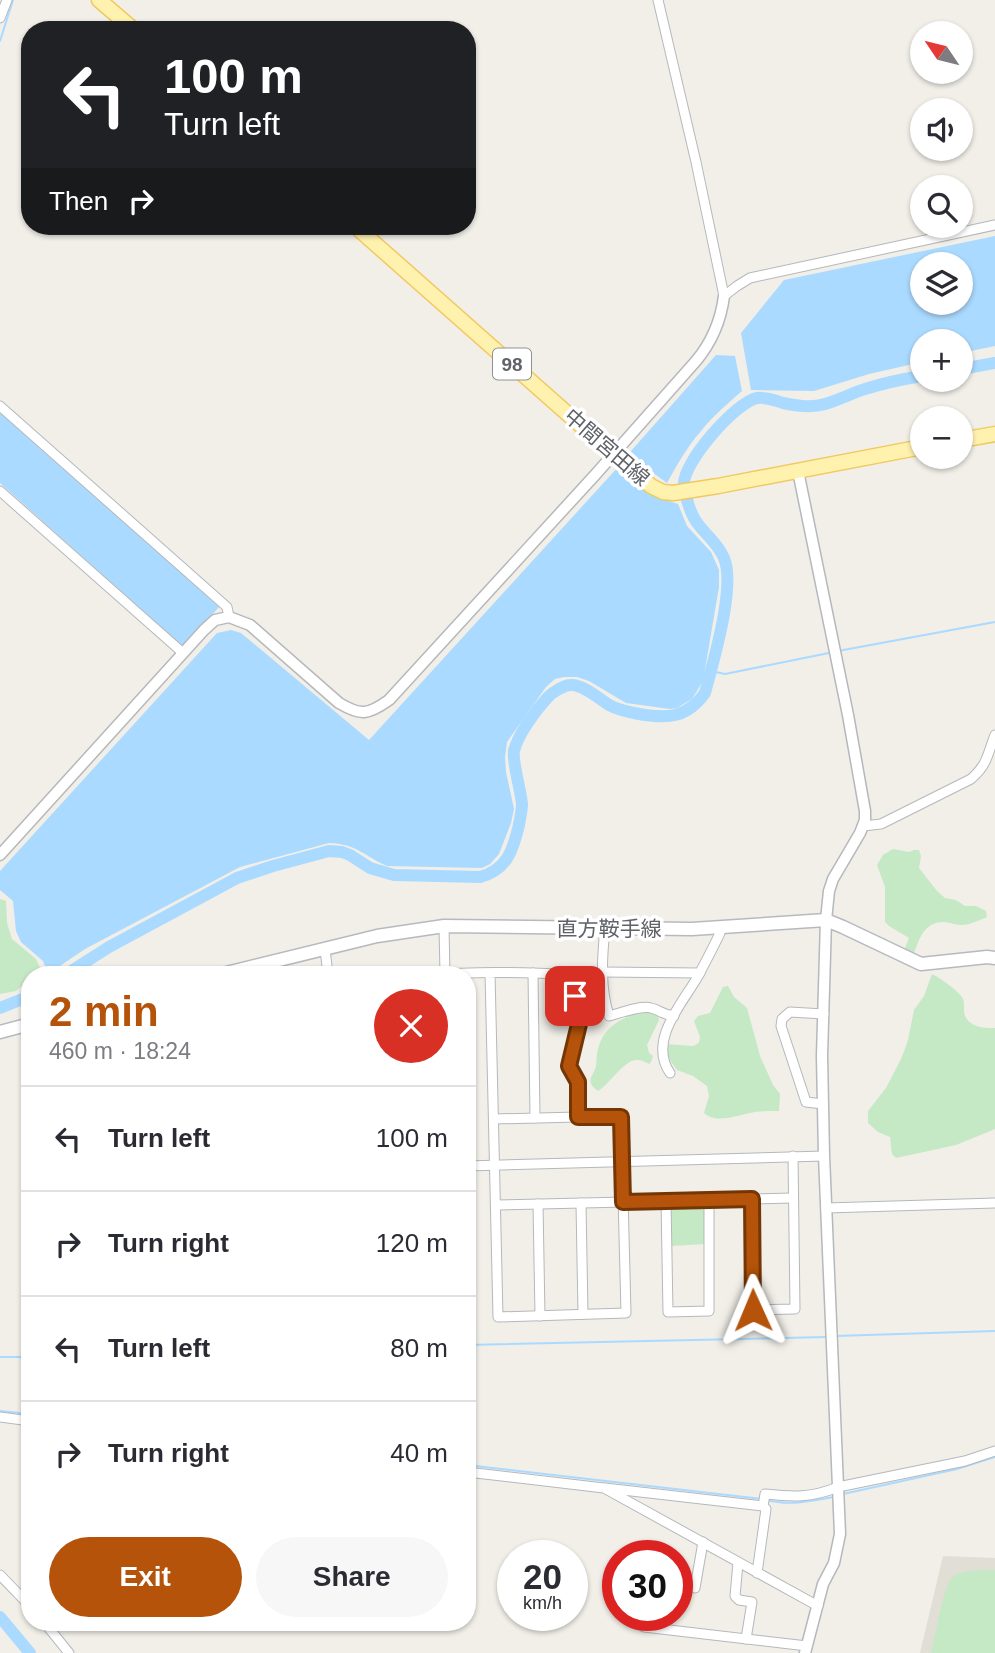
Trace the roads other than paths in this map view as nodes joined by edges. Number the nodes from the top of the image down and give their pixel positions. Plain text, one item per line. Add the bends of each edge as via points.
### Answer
1 (7, 0) edge
2 (657, 0) edge
3 (104, 1) edge
4 (0, 18) edge
5 (125, 21) edge
6 (995, 225) edge
7 (365, 235) edge
8 (724, 296) junction
9 (0, 406) edge
10 (995, 434) edge
11 (973, 438) edge
12 (910, 449) edge
13 (613, 454) junction
14 (798, 471) junction
15 (0, 491) edge
16 (229, 617) junction
17 (183, 653) junction
18 (995, 735) edge
19 (991, 764) edge
20 (863, 826) junction
21 (0, 855) edge
22 (826, 920) junction
23 (444, 926) junction
24 (719, 927) junction
25 (605, 928) junction
26 (326, 949) junction
27 (995, 958) edge
28 (255, 966) edge
29 (327, 966) edge
30 (445, 966) edge
31 (602, 972) junction
32 (476, 973) edge
33 (490, 973) junction
34 (533, 973) junction
35 (700, 973) junction
36 (824, 1014) junction
37 (674, 1016) junction
38 (21, 1026) edge
39 (0, 1032) edge
40 (670, 1073) dead end
41 (823, 1104) junction
42 (578, 1117) junction
43 (535, 1118) junction
44 (494, 1119) junction
45 (793, 1156) junction
46 (824, 1156) junction
47 (622, 1160) junction
48 (495, 1165) junction
49 (476, 1166) edge
50 (793, 1198) junction
51 (752, 1199) junction
52 (709, 1200) junction
53 (666, 1201) junction
54 (623, 1202) junction
55 (581, 1203) junction
56 (995, 1203) edge
57 (538, 1204) junction
58 (496, 1205) junction
59 (826, 1208) junction
60 (583, 1314) junction
61 (540, 1316) junction
62 (0, 1417) edge
63 (21, 1420) edge
64 (995, 1451) edge
65 (476, 1473) edge
66 (838, 1487) junction
67 (604, 1488) junction
68 (763, 1506) junction
69 (703, 1542) junction
70 (738, 1563) junction
71 (757, 1573) junction
72 (0, 1575) edge
73 (695, 1588) dead end
74 (21, 1597) edge
75 (818, 1606) junction
76 (51, 1631) edge
77 (672, 1631) edge
78 (746, 1639) junction
79 (806, 1649) edge
80 (69, 1653) edge

1 - 4 street
2 - 8 street
3 - 5 main road
6 - 8 street via 750,278
7 - 13 main road, 中間宮田線 / 98
8 - 13 street via 707,348
9 - 16 street via 227,607
10 - 11 main road
12 - 14 main road, 中間宮田線 / 98
13 - 14 main road, 中間宮田線 / 98 via 651,486 673,494
13 - 16 street via 377,709 354,712 339,703 250,625
14 - 20 street via 865,811
15 - 17 street
16 - 17 street via 215,620
17 - 21 street
18 - 19 street
19 - 20 street via 971,779 881,824
20 - 22 street via 833,879
22 - 24 main road, 直方鞍手線
22 - 27 main road, 直方鞍手線 via 922,964
22 - 36 street
23 - 25 main road, 直方鞍手線
23 - 26 main road, 直方鞍手線
23 - 30 street
24 - 25 main road, 直方鞍手線
24 - 35 street
25 - 31 street
26 - 28 main road, 直方鞍手線
26 - 29 street
31 - 35 street
31 - 37 street via 609,1016 644,1007
32 - 33 street
33 - 34 street
33 - 44 street
34 - 42 street via 575,975 580,1020 569,1066 578,1082
34 - 43 street
35 - 37 street
36 - 41 street
36 - 41 street via 790,1012 781,1026 806,1102
37 - 40 street via 662,1044
38 - 39 main road
41 - 46 street
42 - 43 street
42 - 47 street via 621,1117
43 - 44 street
44 - 48 street
45 - 46 street
45 - 47 street
45 - 50 street
46 - 59 street
47 - 48 street
47 - 54 street
48 - 49 street
48 - 58 street
50 - 51 street
50 - 51 street via 795,1309 750,1310
51 - 52 street
52 - 53 street
52 - 53 street via 709,1311 668,1312
53 - 54 street
54 - 55 street
54 - 60 street via 626,1313
55 - 57 street
55 - 60 street
56 - 59 street
57 - 58 street
57 - 61 street
58 - 61 street via 498,1317
59 - 66 street
60 - 61 street
62 - 63 street
64 - 66 street
65 - 67 street
66 - 68 street via 800,1497 765,1494
66 - 75 street via 840,1534
67 - 68 street
67 - 69 street
68 - 71 street
69 - 70 street
69 - 73 street
70 - 71 street
70 - 78 street via 735,1596 752,1602
71 - 75 street
72 - 74 street
75 - 79 street
76 - 80 street
77 - 78 street
78 - 79 street

